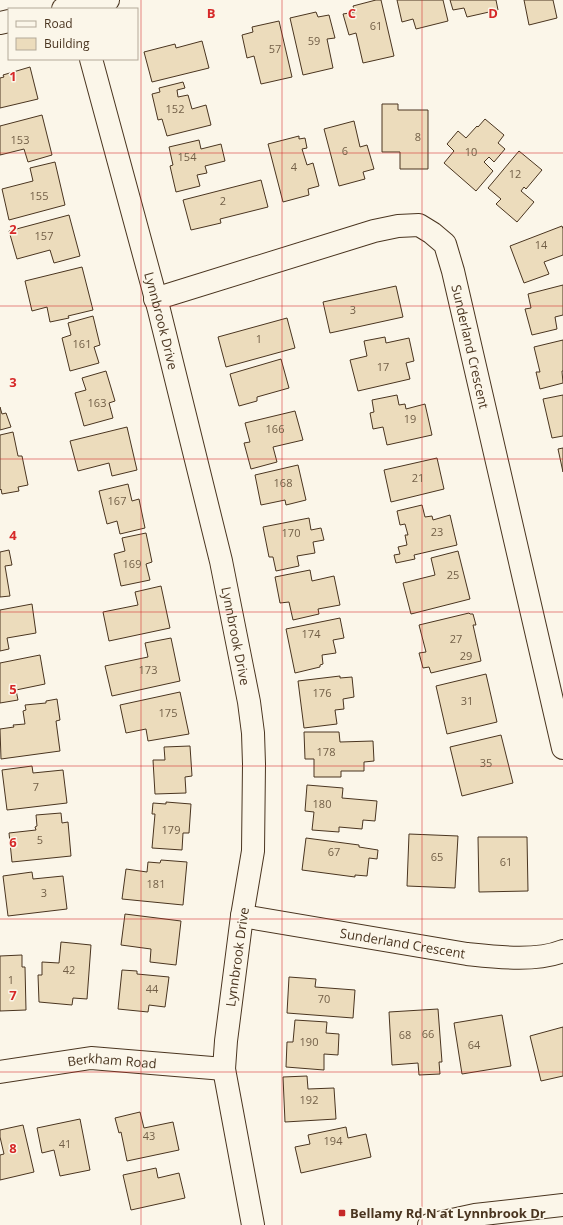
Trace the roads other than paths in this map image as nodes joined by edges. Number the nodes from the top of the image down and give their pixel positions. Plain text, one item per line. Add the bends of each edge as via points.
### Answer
1 (108, 0) edge
2 (74, 6) edge
3 (92, 60) edge
4 (155, 299) junction
5 (563, 748) edge
6 (242, 916) junction
7 (563, 951) edge
8 (224, 1069) junction
9 (0, 1072) edge
10 (563, 1204) edge
11 (253, 1225) edge
12 (428, 1225) edge

1 - 2 street
3 - 4 street, Lynnbrook Drive
4 - 5 street, Sunderland Crescent via 374,231 419,225 445,244
4 - 6 street, Lynnbrook Drive via 222,567 250,702 254,764 253,851
6 - 7 street, Sunderland Crescent via 466,954 504,958 553,955
6 - 8 street, Lynnbrook Drive
8 - 9 street, Berkham Road via 91,1058
8 - 11 street, Lynnbrook Drive
10 - 12 street via 475,1215

